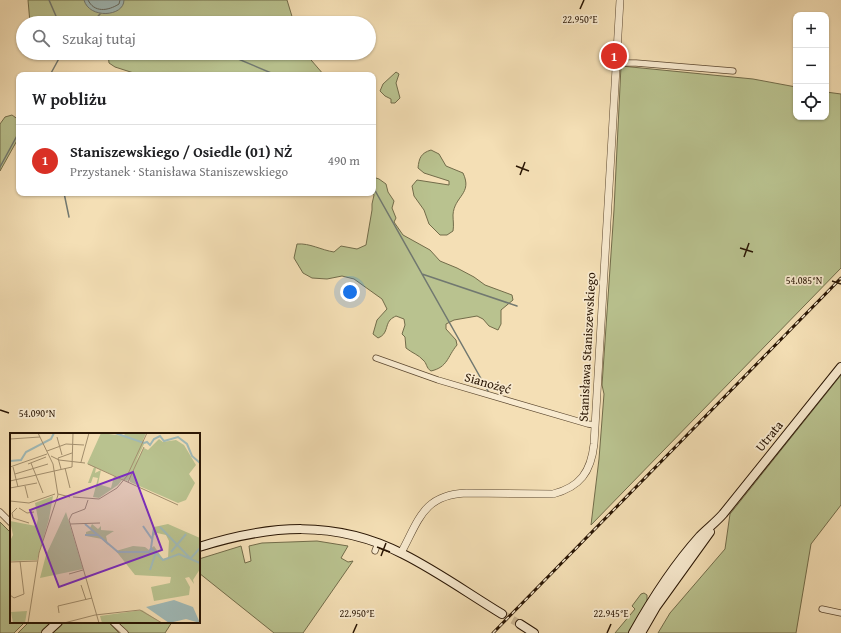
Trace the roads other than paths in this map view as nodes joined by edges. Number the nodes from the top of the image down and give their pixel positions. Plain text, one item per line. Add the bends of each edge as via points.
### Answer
1 (620, 0) edge
2 (616, 63) junction
3 (733, 71) dead end
4 (376, 358) dead end
5 (841, 367) edge
6 (595, 425) junction
7 (0, 512) edge
8 (716, 521) junction
9 (10, 522) edge
10 (200, 547) edge
11 (401, 553) junction
12 (822, 609) dead end
13 (841, 613) edge
14 (502, 614) tunnel mouth
15 (57, 623) edge
16 (114, 623) edge
17 (520, 624) tunnel mouth
18 (46, 633) edge
19 (125, 633) edge
20 (534, 633) edge
21 (633, 633) edge
22 (641, 633) edge

1 - 2 street, Stanisława Staniszewskiego
2 - 3 street
2 - 6 street, Stanisława Staniszewskiego
4 - 6 street, Sianożęć via 438,380
5 - 8 main road, Utrata
6 - 11 street, Stanisława Staniszewskiego via 590,464 581,479 570,488 553,494 466,493 441,497 428,507 419,519
7 - 9 street
8 - 21 main road, Utrata via 669,575
8 - 22 main road, Utrata via 656,607
10 - 11 main road via 243,535 290,529 321,530 353,536 376,548
11 - 14 main road
12 - 13 street
15 - 18 main road
16 - 19 street
17 - 20 main road

